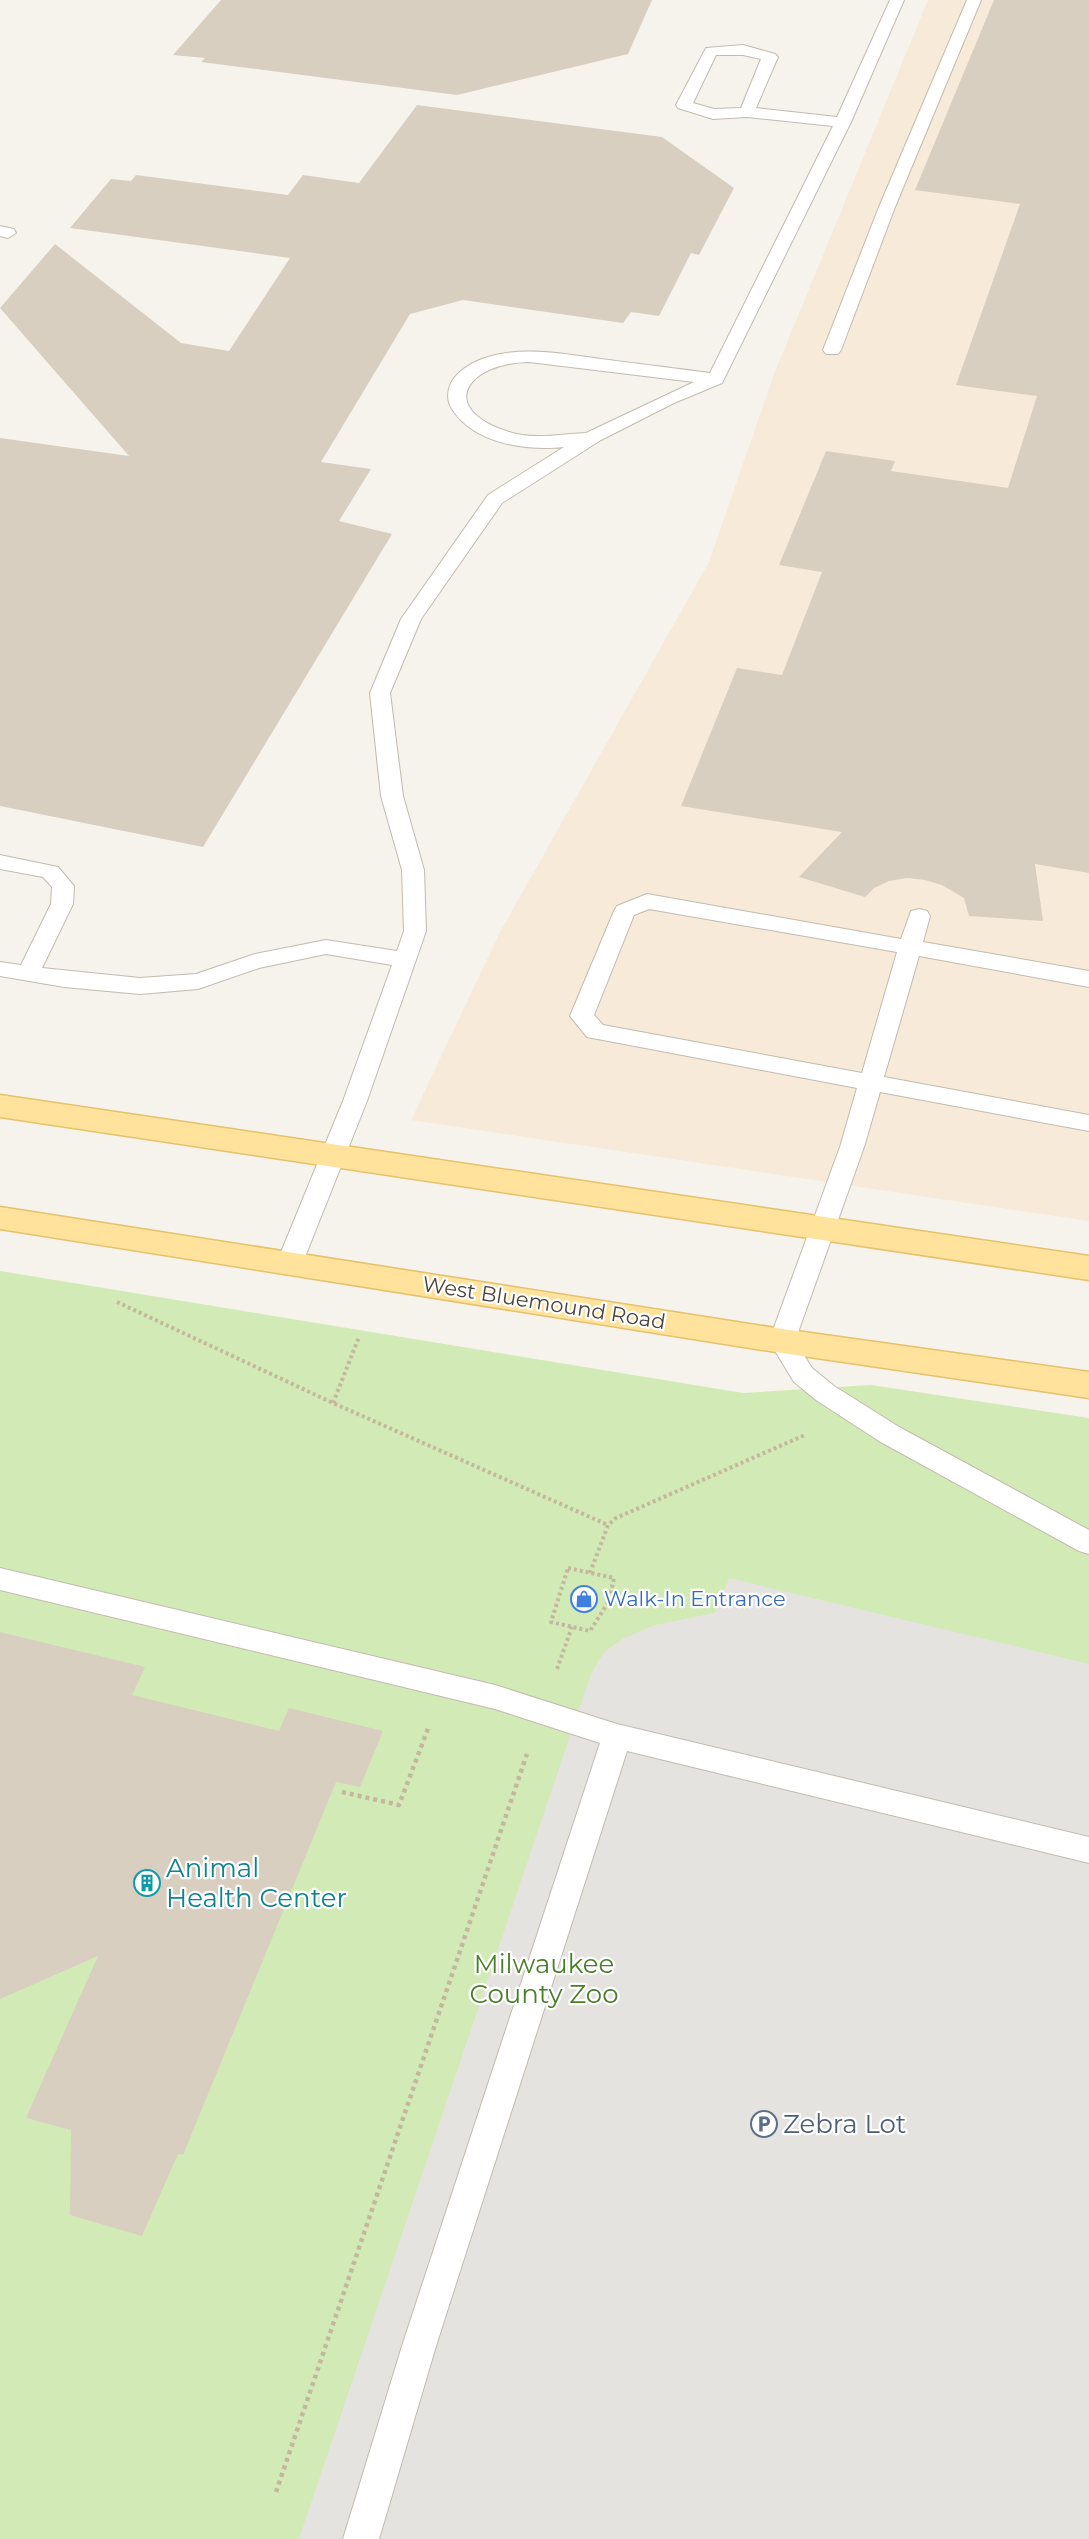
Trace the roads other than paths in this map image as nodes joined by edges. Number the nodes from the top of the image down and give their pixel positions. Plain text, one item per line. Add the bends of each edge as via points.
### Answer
1 (897, 0) edge
2 (974, 0) edge
3 (747, 112) junction
4 (843, 122) junction
5 (832, 350) dead end
6 (716, 380) junction
7 (594, 436) junction
8 (0, 862) edge
9 (919, 916) dead end
10 (910, 946) junction
11 (406, 960) junction
12 (0, 969) edge
13 (28, 973) junction
14 (1089, 980) edge
15 (870, 1083) junction
16 (0, 1106) edge
17 (1089, 1123) edge
18 (334, 1156) junction
19 (0, 1218) edge
20 (823, 1228) junction
21 (290, 1262) junction
22 (1089, 1268) edge
23 (782, 1341) junction
24 (1089, 1385) edge
25 (1089, 1543) edge
26 (0, 1579) edge
27 (617, 1736) junction
28 (1089, 1850) edge
29 (361, 2539) edge

1 - 4 lane
2 - 5 lane
3 - 3 lane via 770,57 743,50 711,51 684,105 713,114
3 - 4 lane
4 - 6 lane
6 - 7 lane
6 - 7 lane via 542,356 505,358 479,366 461,379 456,394 462,410 478,425 503,436 534,442 567,442
7 - 11 lane via 495,499 411,619 380,693 392,796 413,870 416,931
8 - 13 lane via 50,872 63,886 62,904
9 - 10 lane
10 - 14 lane
10 - 15 lane
10 - 15 lane via 646,901 625,911 582,1016 596,1031
11 - 13 lane via 326,947 255,961 198,981 140,986
11 - 18 lane
12 - 13 lane
15 - 17 lane
15 - 20 lane
16 - 18 main road
18 - 20 main road
18 - 21 lane
19 - 21 main road, West Bluemound Road
20 - 22 main road
20 - 23 lane
21 - 23 main road, West Bluemound Road
23 - 24 main road, West Bluemound Road
23 - 25 lane via 803,1375 825,1393 889,1434
26 - 27 lane via 495,1697
27 - 28 lane
27 - 29 lane

